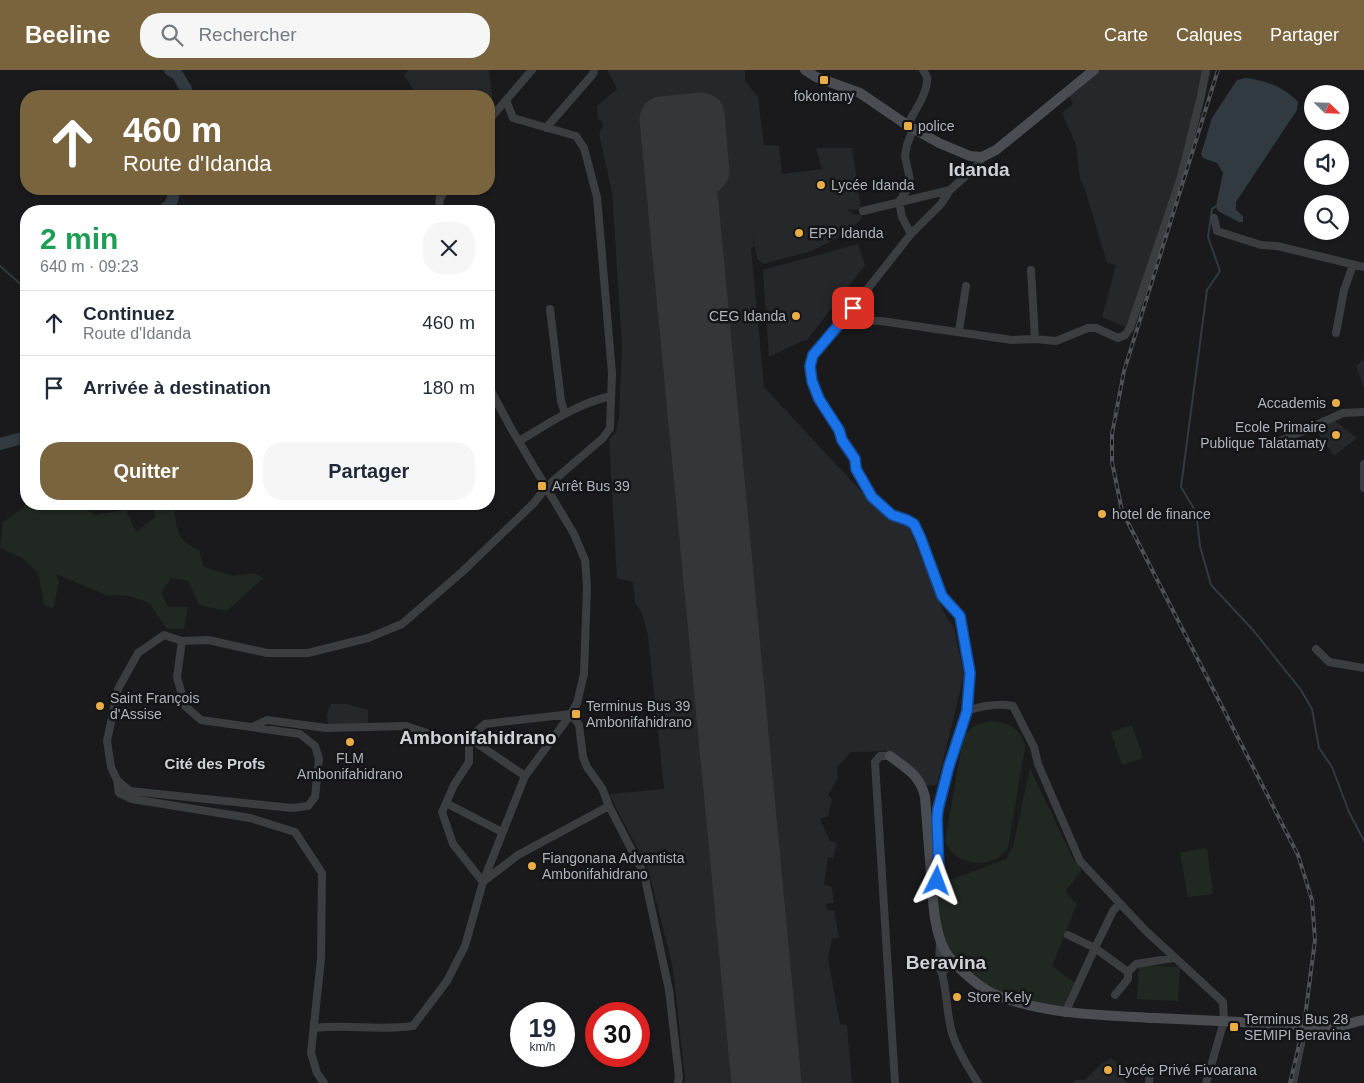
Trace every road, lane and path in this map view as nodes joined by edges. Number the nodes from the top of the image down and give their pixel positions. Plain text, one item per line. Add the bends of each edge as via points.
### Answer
1 (532, 70) edge
2 (594, 70) edge
3 (805, 70) edge
4 (923, 70) edge
5 (1094, 70) edge
6 (1206, 70) edge
7 (506, 100) junction
8 (495, 113) edge
9 (910, 127) junction
10 (546, 128) junction
11 (982, 157) junction
12 (950, 190) junction
13 (899, 202) junction
14 (863, 211) dead end
15 (1214, 218) dead end
16 (912, 234) junction
17 (1353, 265) junction
18 (1364, 267) edge
19 (1031, 270) dead end
20 (966, 286) dead end
21 (550, 309) dead end
22 (843, 320) junction
23 (959, 331) junction
24 (1336, 333) dead end
25 (1035, 339) junction
26 (611, 396) junction
27 (495, 398) edge
28 (1364, 412) edge
29 (565, 414) junction
30 (518, 441) junction
31 (1269, 446) dead end
32 (1364, 464) edge
33 (546, 487) junction
34 (1364, 488) edge
35 (182, 641) junction
36 (1316, 649) dead end
37 (1364, 668) edge
38 (967, 711) junction
39 (571, 714) junction
40 (250, 728) junction
41 (469, 738) junction
42 (890, 756) joint
43 (525, 776) junction
44 (117, 780) junction
45 (446, 804) junction
46 (609, 806) junction
47 (502, 832) junction
48 (482, 882) junction
49 (932, 889) junction
50 (1120, 902) junction
51 (1068, 935) dead end
52 (940, 940) junction
53 (1094, 948) junction
54 (1174, 958) junction
55 (957, 965) junction
56 (1128, 972) junction
57 (942, 974) junction
58 (1115, 995) dead end
59 (1065, 1013) junction
60 (1364, 1020) edge
61 (1224, 1021) junction
62 (1307, 1027) junction
63 (314, 1028) junction
64 (1150, 1070) dead end
65 (324, 1083) edge
66 (678, 1083) edge
67 (894, 1083) edge
68 (978, 1083) edge
69 (1149, 1083) edge
70 (1206, 1083) edge
71 (1293, 1083) edge

1 - 7 street
2 - 10 street
3 - 9 street via 860,93
4 - 9 street via 927,81
5 - 11 street via 996,150
6 - 25 street via 1181,177 1130,328 1118,338 1096,328 1088,328 1056,341
7 - 8 street
7 - 10 street via 514,118
9 - 11 street via 962,153
9 - 13 street via 905,156 910,180
10 - 26 street via 576,136 584,148 597,197
11 - 12 street via 978,165
12 - 13 street
12 - 16 street
13 - 14 street
13 - 16 street via 902,217
15 - 17 street via 1217,231 1261,245
16 - 22 street
17 - 18 street
17 - 24 street via 1344,290
19 - 25 street
20 - 23 street
21 - 29 street
22 - 23 street via 881,321
22 - 38 street via 813,355 810,366 812,381 872,497 892,515 914,524 942,596 960,616 970,673
23 - 25 street via 1012,340
26 - 29 street
26 - 33 street via 610,428 603,438
27 - 30 street
28 - 31 street via 1343,413
29 - 30 street
30 - 33 street
32 - 34 street
33 - 35 street via 534,503 462,572 402,624 368,638 308,653 266,653 208,640
33 - 39 street via 574,534 585,560 584,674
35 - 40 street via 177,677 185,706 201,720
35 - 44 street via 164,635 138,653 118,689 107,741 111,768
36 - 37 street via 1329,662
38 - 49 street via 938,809 939,873
38 - 50 street via 1003,704 1013,706 1034,746 1038,764 1080,861
39 - 41 street via 485,724
39 - 43 street
39 - 46 street via 579,725 586,767 602,788
40 - 41 street via 267,720 326,728 406,726 451,741
40 - 44 street via 300,734 315,746 319,759 315,797 308,806 292,808 130,791
41 - 43 street
41 - 45 street via 469,762
42 - 49 street via 915,775 922,785
42 - 67 street via 880,756 875,762
43 - 47 street
44 - 63 street via 119,792 132,799 250,818 294,832 322,873 321,959
45 - 47 street
45 - 48 street via 442,812 452,844
46 - 48 street via 518,855
46 - 66 street via 644,874 669,990
47 - 48 street
48 - 63 street via 465,946 447,981 413,1026
49 - 52 street
50 - 53 street
50 - 54 street
51 - 53 street
52 - 55 street
52 - 57 street via 939,967
53 - 56 street
53 - 59 street
54 - 56 street via 1136,964
54 - 61 street via 1223,1002
55 - 57 street via 946,968
55 - 59 street via 994,995
56 - 58 street via 1128,979
57 - 68 street via 954,1038
59 - 61 street
60 - 62 street via 1331,1027
61 - 62 street
61 - 70 street
62 - 71 street
63 - 65 street via 311,1054
64 - 69 street

